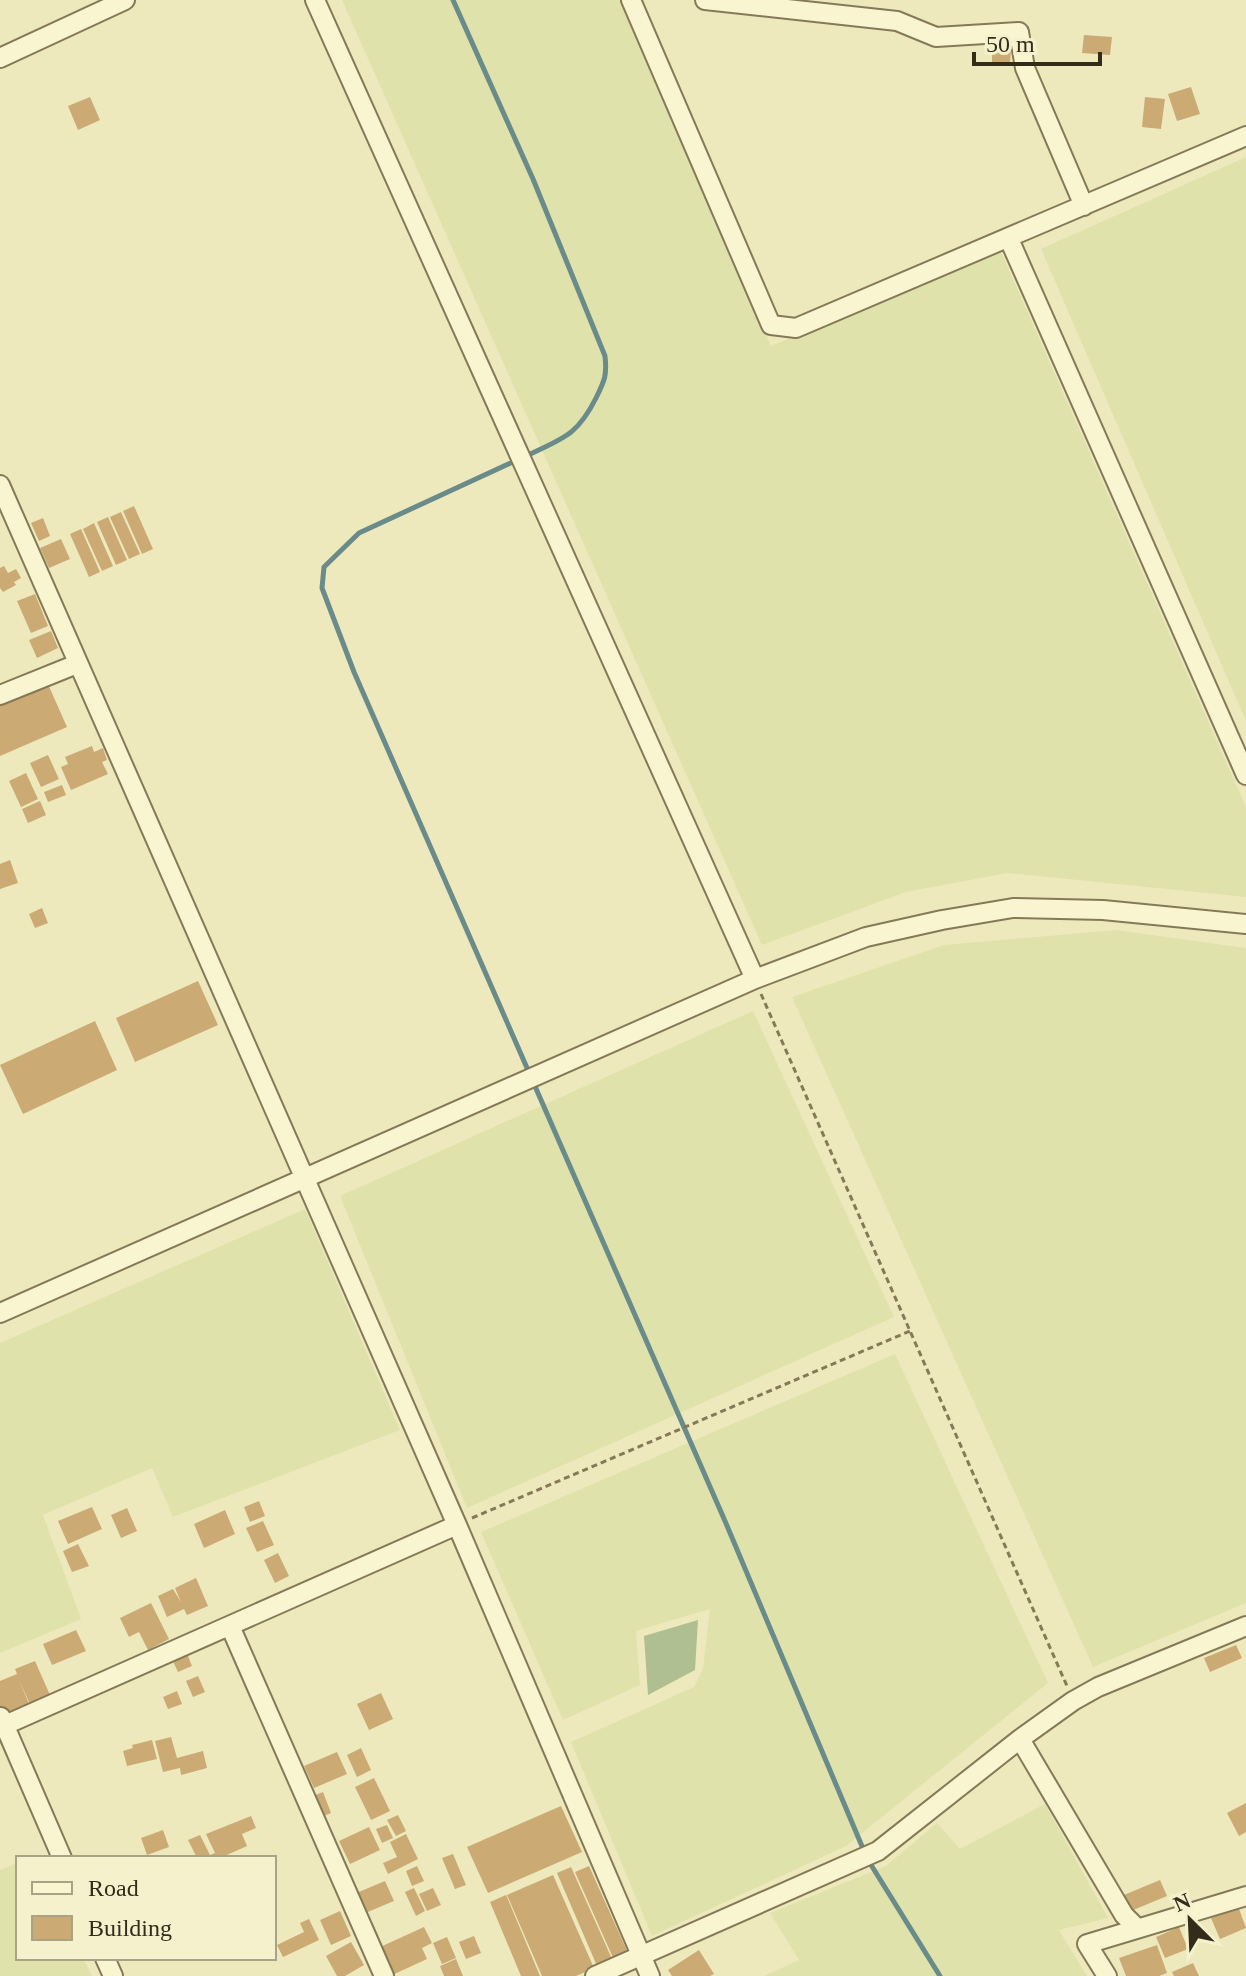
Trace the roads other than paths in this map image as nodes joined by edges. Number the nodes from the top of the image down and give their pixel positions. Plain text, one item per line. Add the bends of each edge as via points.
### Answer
1 (125, 0) edge
2 (315, 0) edge
3 (705, 0) edge
4 (636, 1) edge
5 (0, 58) edge
6 (1246, 136) edge
7 (1084, 206) junction
8 (1009, 239) junction
9 (0, 485) edge
10 (77, 664) junction
11 (0, 695) edge
12 (1246, 775) edge
13 (1246, 924) edge
14 (755, 979) junction
15 (305, 1178) junction
16 (0, 1313) edge
17 (457, 1525) junction
18 (230, 1626) junction
19 (1245, 1628) edge
20 (3, 1720) edge
21 (1020, 1739) junction
22 (61, 1856) edge
23 (1246, 1896) edge
24 (1137, 1928) junction
25 (641, 1955) junction
26 (384, 1976) edge
27 (595, 1976) edge
28 (650, 1976) edge
29 (1107, 1976) edge

1 - 5 street
2 - 14 street
3 - 7 street via 897,21 936,37 1019,32 1025,68
4 - 8 street via 771,325 796,328
6 - 7 street
7 - 8 street
8 - 12 street
9 - 10 street
10 - 11 street
10 - 15 street
13 - 14 street via 1103,910 1013,908 866,937
14 - 15 street
15 - 16 street
15 - 17 street
17 - 18 street
17 - 25 street
18 - 20 street
18 - 26 street
19 - 21 street via 1098,1687
20 - 22 street
21 - 24 street via 1124,1915
21 - 25 street via 878,1851
23 - 24 street
24 - 29 street via 1087,1944
25 - 27 street
25 - 28 street

